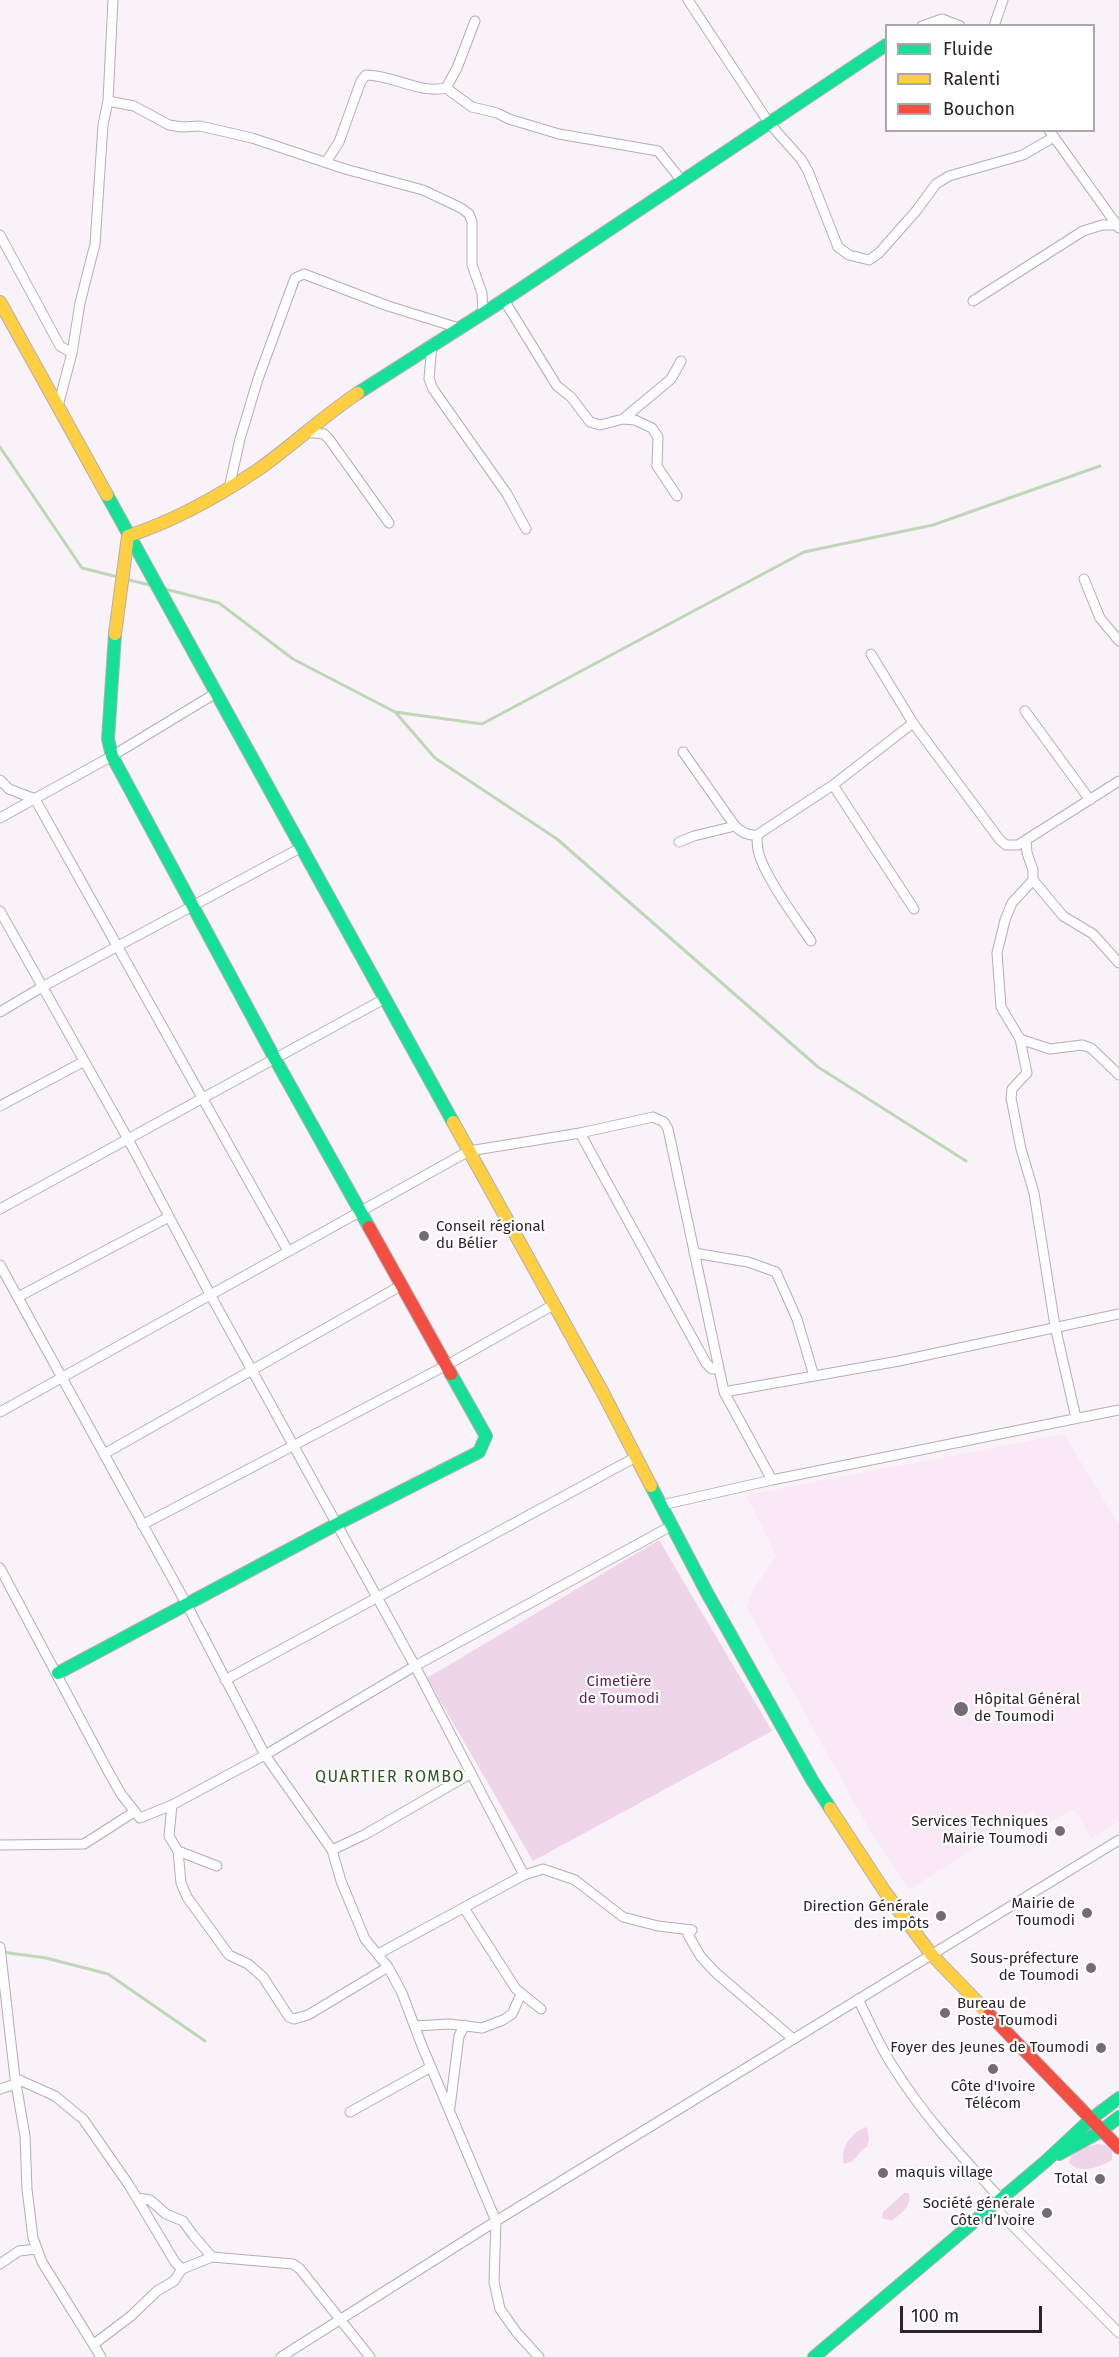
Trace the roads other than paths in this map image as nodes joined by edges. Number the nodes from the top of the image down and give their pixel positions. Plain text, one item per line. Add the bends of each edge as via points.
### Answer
1 (113, 0) edge
2 (688, 0) edge
3 (1003, 0) edge
4 (475, 21) dead end
5 (928, 24) edge
6 (955, 24) edge
7 (995, 24) edge
8 (885, 46) edge
9 (446, 88) junction
10 (108, 101) junction
11 (769, 123) junction
12 (1051, 134) edge
13 (326, 162) junction
14 (682, 181) junction
15 (1118, 227) edge
16 (0, 235) edge
17 (504, 300) junction
18 (973, 301) dead end
19 (0, 302) edge
20 (483, 314) junction
21 (459, 328) junction
22 (432, 344) junction
23 (72, 353) junction
24 (681, 361) dead end
25 (58, 407) junction
26 (622, 419) junction
27 (305, 432) junction
28 (229, 488) junction
29 (677, 496) dead end
30 (389, 523) dead end
31 (526, 530) dead end
32 (128, 536) junction
33 (1084, 579) dead end
34 (1119, 641) edge
35 (871, 654) dead end
36 (216, 693) junction
37 (1025, 711) dead end
38 (913, 723) junction
39 (683, 752) dead end
40 (112, 756) junction
41 (0, 780) edge
42 (1119, 781) edge
43 (833, 784) junction
44 (35, 799) junction
45 (1090, 800) junction
46 (0, 818) edge
47 (735, 826) junction
48 (757, 835) junction
49 (1026, 840) junction
50 (680, 842) dead end
51 (302, 847) junction
52 (1033, 880) junction
53 (194, 905) junction
54 (914, 909) dead end
55 (0, 911) edge
56 (811, 940) dead end
57 (117, 947) junction
58 (1119, 963) edge
59 (42, 987) junction
60 (384, 999) junction
61 (0, 1012) edge
62 (1020, 1039) junction
63 (274, 1057) junction
64 (83, 1062) junction
65 (1119, 1075) edge
66 (203, 1098) junction
67 (0, 1106) edge
68 (580, 1133) junction
69 (128, 1139) junction
70 (469, 1151) junction
71 (0, 1209) edge
72 (360, 1211) junction
73 (169, 1217) junction
74 (288, 1251) junction
75 (694, 1252) junction
76 (0, 1265) edge
77 (402, 1285) junction
78 (211, 1296) junction
79 (18, 1297) junction
80 (555, 1304) junction
81 (1119, 1314) edge
82 (1055, 1326) junction
83 (447, 1365) junction
84 (718, 1368) junction
85 (252, 1370) junction
86 (814, 1376) junction
87 (62, 1378) junction
88 (724, 1392) junction
89 (1119, 1410) edge
90 (0, 1412) edge
91 (1076, 1419) junction
92 (294, 1446) junction
93 (104, 1454) junction
94 (636, 1457) junction
95 (772, 1480) junction
96 (662, 1505) junction
97 (337, 1524) junction
98 (142, 1525) junction
99 (671, 1526) junction
100 (0, 1568) edge
101 (378, 1597) junction
102 (187, 1605) junction
103 (415, 1666) junction
104 (58, 1673) junction
105 (225, 1680) junction
106 (265, 1755) junction
107 (470, 1774) junction
108 (172, 1806) junction
109 (134, 1812) junction
110 (1119, 1840) edge
111 (0, 1845) edge
112 (332, 1850) junction
113 (178, 1851) junction
114 (217, 1866) dead end
115 (524, 1875) junction
116 (464, 1908) junction
117 (0, 1947) edge
118 (378, 1954) junction
119 (931, 1954) junction
120 (388, 1967) junction
121 (521, 1994) junction
122 (858, 1999) junction
123 (541, 2009) dead end
124 (465, 2025) junction
125 (415, 2026) junction
126 (792, 2038) junction
127 (431, 2067) junction
128 (15, 2081) junction
129 (0, 2089) edge
130 (1119, 2098) edge
131 (450, 2109) junction
132 (350, 2112) dead end
133 (1119, 2117) edge
134 (1091, 2119) junction
135 (1101, 2131) junction
136 (1119, 2148) edge
137 (1046, 2161) junction
138 (137, 2198) junction
139 (997, 2202) junction
140 (496, 2221) junction
141 (36, 2249) junction
142 (213, 2256) junction
143 (0, 2264) edge
144 (183, 2269) junction
145 (339, 2321) junction
146 (1119, 2333) edge
147 (93, 2344) junction
148 (101, 2357) edge
149 (281, 2357) edge
150 (370, 2357) edge
151 (539, 2357) edge
152 (814, 2357) edge

1 - 10 street
2 - 11 street
3 - 7 street
4 - 9 street
5 - 6 street via 942,19
8 - 11 main road
9 - 13 street via 435,90 366,75 339,142
9 - 14 street via 472,107 558,134 658,151
10 - 13 street via 134,106 169,124 200,126 252,138
10 - 23 street via 95,244
11 - 12 street via 808,171 838,247 849,255 869,260 936,184 1023,155
11 - 14 main road
12 - 15 street
13 - 20 street via 423,190 469,213 472,265 482,293
14 - 17 main road
15 - 18 street via 1102,225 1083,231
16 - 23 street via 60,346
17 - 20 main road
17 - 26 street via 557,386 590,422 600,425
19 - 25 main road
20 - 21 main road
21 - 22 main road
21 - 28 street via 304,274 295,279 258,379
22 - 27 main road
22 - 31 street via 429,379 433,389 507,494
23 - 25 street
24 - 26 street via 671,379
25 - 32 main road
26 - 29 street via 635,420 657,433 657,466
27 - 28 main road
27 - 30 street via 324,434 329,439
28 - 32 main road via 160,525
32 - 36 main road
32 - 40 main road via 115,633 108,739
33 - 34 street via 1100,618
35 - 38 street
36 - 40 street
36 - 51 main road
37 - 45 street
38 - 43 street
38 - 49 street via 1000,840 1012,846
39 - 47 street
40 - 44 street
40 - 53 main road
41 - 44 street via 9,789
42 - 45 street
43 - 48 street
43 - 54 street
44 - 46 street
44 - 57 street
45 - 49 street
47 - 48 street via 751,836
47 - 50 street
48 - 56 street via 765,867
49 - 52 street
51 - 53 street
51 - 60 main road
52 - 58 street via 1063,916 1093,934
52 - 62 street via 1012,903 997,953 1001,1007
53 - 57 street
53 - 63 main road
55 - 59 street
57 - 59 street
57 - 66 street
59 - 61 street
59 - 64 street
60 - 63 street
60 - 70 main road
62 - 65 street via 1050,1049 1082,1045 1091,1048
62 - 82 street via 1027,1073 1012,1089 1011,1098 1034,1193
63 - 66 street
63 - 72 main road
64 - 67 street
64 - 69 street
66 - 69 street
66 - 74 street
68 - 70 street
68 - 75 street via 654,1116 664,1122
68 - 84 street via 706,1363 712,1369
69 - 71 street
69 - 73 street
70 - 72 street
70 - 80 main road
72 - 74 street
72 - 77 main road
73 - 78 street
73 - 79 street
74 - 78 street
75 - 84 street
75 - 86 street via 748,1262 776,1272 797,1319
76 - 79 street
77 - 83 main road
77 - 85 street
78 - 85 street
78 - 87 street
79 - 87 street
80 - 83 street
80 - 94 main road
81 - 82 street
82 - 86 street
82 - 91 street
83 - 92 street
83 - 97 main road via 486,1436 479,1452
84 - 88 street
85 - 92 street
85 - 93 street
86 - 88 street
87 - 90 street
87 - 93 street
88 - 95 street
89 - 91 street
91 - 95 street
92 - 97 street
92 - 98 street
93 - 98 street
94 - 96 main road
94 - 101 street
95 - 96 street
96 - 99 main road
97 - 101 street
97 - 102 main road
98 - 102 street
99 - 103 street
99 - 119 main road via 812,1780
100 - 104 street
101 - 103 street
101 - 105 street
102 - 104 main road
102 - 105 street
103 - 106 street
103 - 107 street
104 - 109 street
105 - 106 street
106 - 108 street
106 - 112 street
107 - 112 street
107 - 115 street
108 - 109 street via 140,1818
108 - 113 street via 169,1836
109 - 111 street via 84,1844
110 - 119 street
112 - 118 street via 365,1939
113 - 114 street
113 - 120 street via 183,1890 203,1922 229,1955 263,1977 289,2017 308,2015
115 - 116 street
115 - 126 street via 543,1869 575,1880 623,1917 692,1930 688,1935 701,1957
116 - 118 street
116 - 121 street
117 - 128 street
118 - 120 street
119 - 122 street
119 - 134 main road
120 - 125 street
121 - 123 street
121 - 124 street via 515,2010 503,2020 480,2029
122 - 126 street
122 - 139 street via 910,2092
124 - 125 street
124 - 131 street via 459,2036
125 - 127 street
126 - 140 street
127 - 131 street
127 - 132 street
128 - 129 street
128 - 138 street via 55,2096 76,2112
128 - 141 street via 25,2136 27,2189
130 - 134 main road
131 - 140 street
133 - 135 main road
134 - 135 main road
134 - 137 main road
135 - 136 main road
135 - 137 main road
137 - 139 main road
138 - 142 street via 145,2198 183,2221
138 - 144 street
139 - 146 street
139 - 152 main road
140 - 145 street
140 - 151 street via 494,2282 500,2309
141 - 143 street via 19,2251
141 - 147 street
142 - 144 street
142 - 145 street via 293,2264
144 - 147 street via 174,2281
145 - 149 street
145 - 150 street
147 - 148 street

